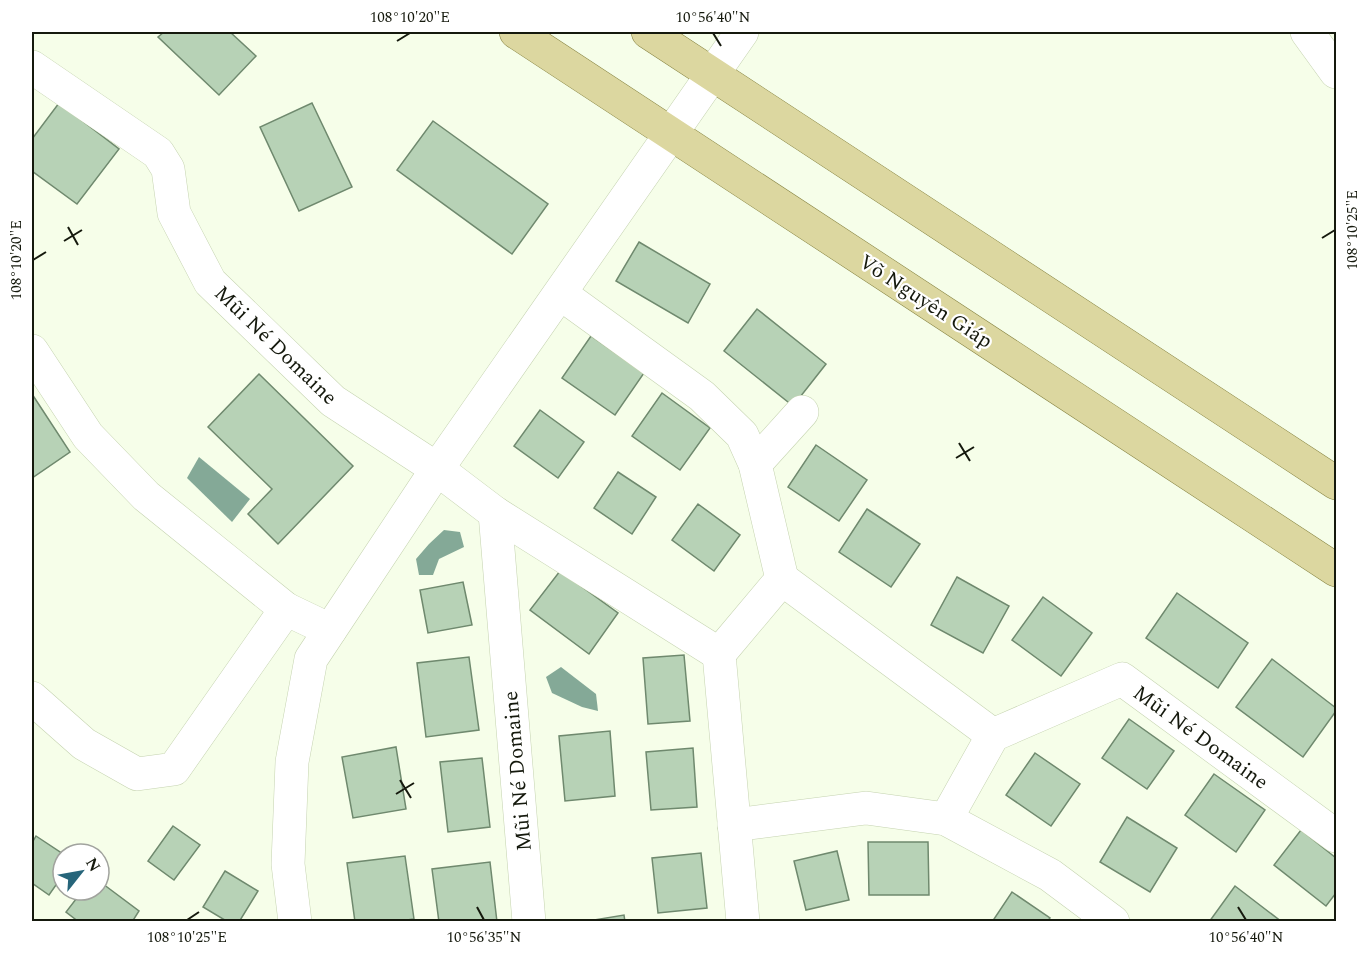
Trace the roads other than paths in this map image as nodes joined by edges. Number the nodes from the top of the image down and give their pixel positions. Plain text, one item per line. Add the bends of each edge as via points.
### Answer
1 (516, 32) edge
2 (648, 32) edge
3 (742, 32) edge
4 (1306, 32) edge
5 (32, 67) edge
6 (1336, 72) edge
7 (713, 75) junction
8 (672, 134) junction
9 (561, 294) junction
10 (32, 351) edge
11 (802, 412) dead end
12 (755, 464) junction
13 (437, 469) junction
14 (1336, 483) edge
15 (495, 513) junction
16 (1336, 570) edge
17 (782, 579) junction
18 (286, 609) junction
19 (330, 630) junction
20 (719, 654) junction
21 (32, 698) edge
22 (993, 735) junction
23 (946, 819) junction
24 (734, 825) junction
25 (1336, 836) edge
26 (295, 921) edge
27 (529, 921) edge
28 (743, 921) edge
29 (1113, 921) edge

1 - 8 main road, Võ Nguyên Giáp
2 - 7 main road
3 - 7 street
4 - 6 street
5 - 13 street, Mũi Né Domaine via 158,153 168,169 174,213 210,282 333,401
7 - 8 street
7 - 14 main road
8 - 9 street
8 - 16 main road, Võ Nguyên Giáp
9 - 12 street via 702,396 742,435
9 - 13 street
10 - 18 street via 88,436 146,496
11 - 12 street
12 - 17 street
13 - 15 street, Mũi Né Domaine
13 - 19 street
15 - 20 street, Mũi Né Domaine
15 - 27 street, Mũi Né Domaine
17 - 20 street
17 - 22 street
18 - 19 street
18 - 21 street via 174,769 136,774 84,744
19 - 26 street via 311,659 292,762 288,864
20 - 24 street
22 - 23 street
22 - 25 street, Mũi Né Domaine via 1122,679
23 - 24 street via 866,808
23 - 29 street via 1050,875
24 - 28 street

